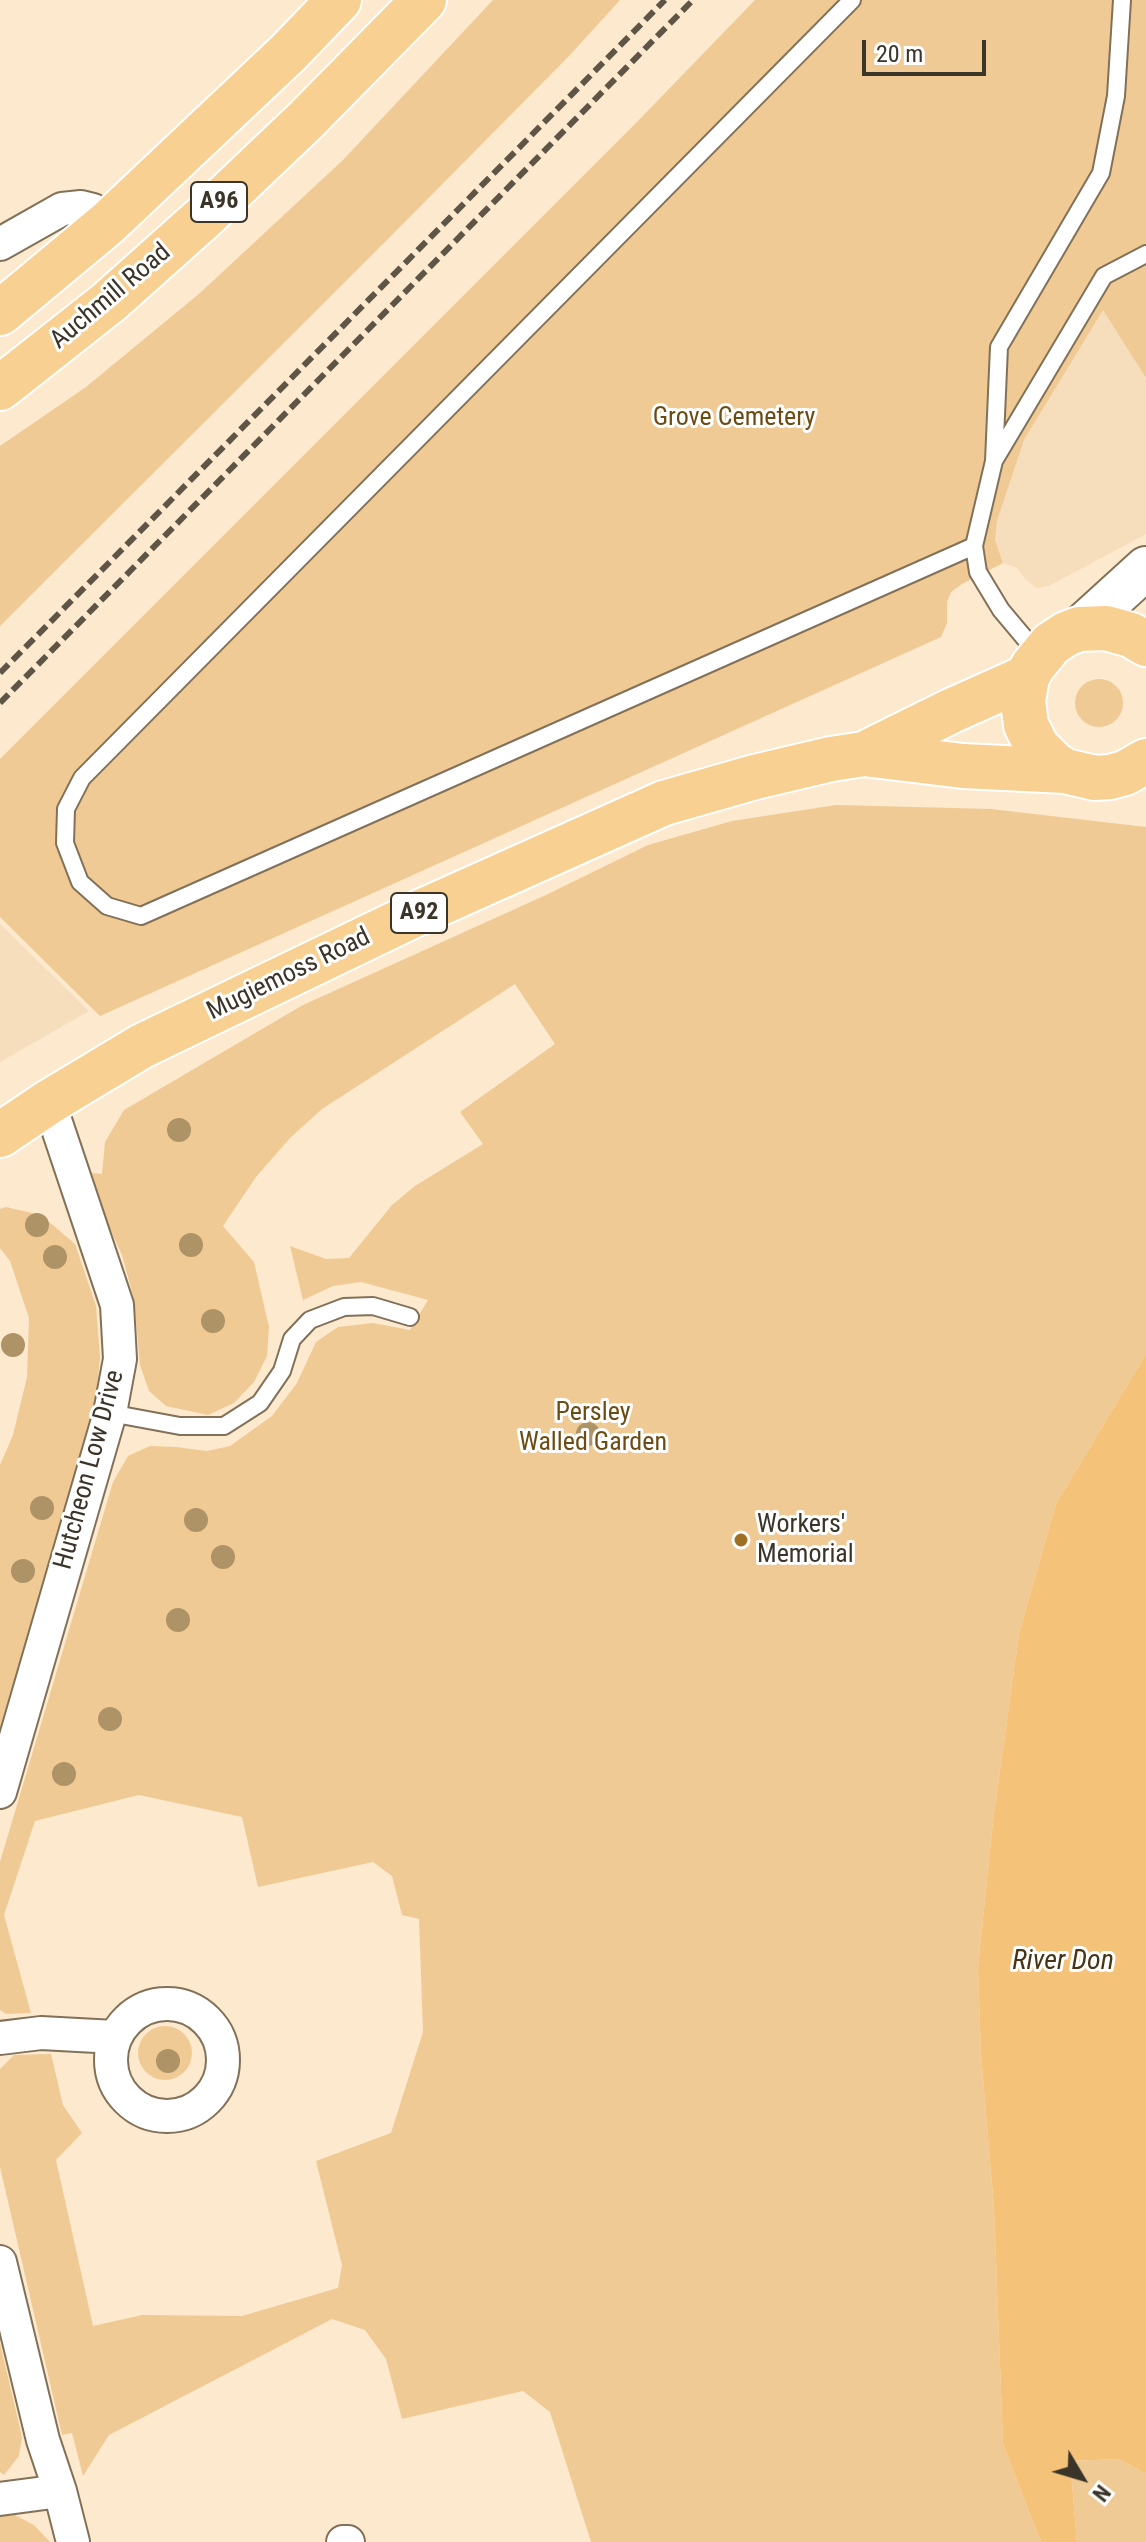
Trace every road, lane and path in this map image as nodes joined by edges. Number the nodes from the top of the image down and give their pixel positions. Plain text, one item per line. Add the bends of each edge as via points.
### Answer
1 (339, 0) edge
2 (424, 0) edge
3 (852, 0) edge
4 (1122, 0) edge
5 (108, 223) junction
6 (0, 244) edge
7 (1146, 254) edge
8 (0, 313) edge
9 (0, 388) edge
10 (994, 461) junction
11 (974, 546) junction
12 (1146, 568) edge
13 (1079, 629) junction
14 (1146, 644) edge
15 (1033, 666) junction
16 (864, 754) junction
17 (1065, 771) junction
18 (1139, 771) edge
19 (49, 1102) junction
20 (0, 1135) edge
21 (410, 1317) dead end
22 (110, 1413) junction
23 (0, 1792) edge
24 (115, 2037) dead end
25 (0, 2038) edge
26 (0, 2262) edge
27 (60, 2491) junction
28 (0, 2499) edge
29 (73, 2542) edge

1 - 5 main road, A96
2 - 9 main road, Auchmill Road / A96 via 203,218 109,302
3 - 11 lane via 82,778 66,809 65,843 80,882 107,906 141,916
4 - 10 lane via 1116,96 1101,173 999,347
5 - 6 street via 93,210 62,209
5 - 8 main road, A96
7 - 10 lane via 1104,276
10 - 11 lane
11 - 15 lane via 978,572
12 - 13 street
13 - 14 main road via 1119,630
13 - 15 main road, A92 via 1051,644
15 - 16 main road, A92
15 - 17 main road via 1023,701 1026,725 1037,747
16 - 17 main road, A92
16 - 19 main road, Mugiemoss Road / A92 via 664,803 416,914 142,1046
17 - 18 main road, A92 via 1095,778
19 - 20 main road, Mugiemoss Road / A92
19 - 22 street, Hutcheon Low Drive via 117,1305 120,1359
21 - 22 lane via 373,1306 344,1307 310,1320 292,1339 282,1371 260,1403 224,1426 180,1426
22 - 23 street, Hutcheon Low Drive
24 - 25 street via 41,2033
26 - 27 street
27 - 28 street
27 - 29 street

